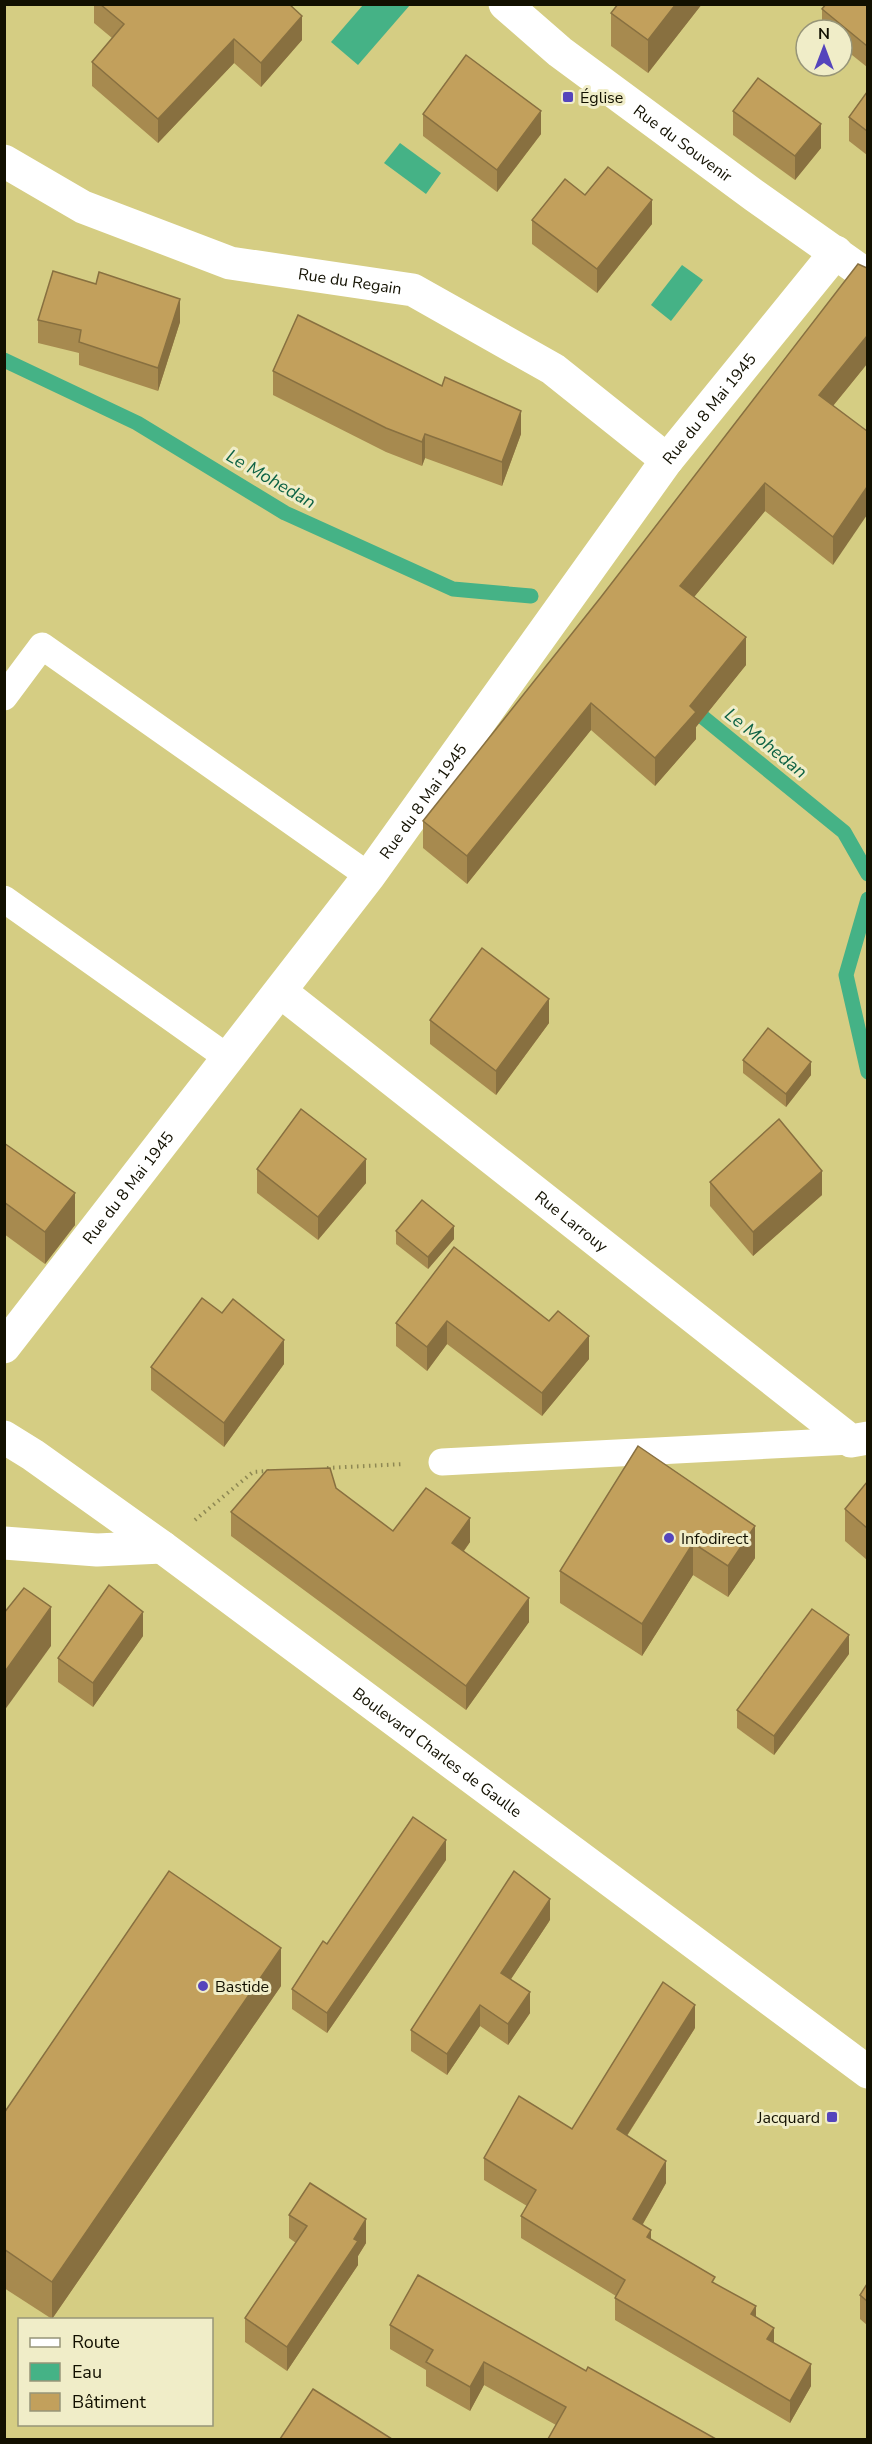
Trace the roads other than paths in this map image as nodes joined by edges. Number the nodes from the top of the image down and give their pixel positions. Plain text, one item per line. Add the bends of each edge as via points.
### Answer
1 (505, 4) edge
2 (4, 161) edge
3 (836, 252) junction
4 (867, 276) edge
5 (667, 460) junction
6 (4, 697) edge
7 (369, 876) junction
8 (4, 899) edge
9 (281, 992) junction
10 (228, 1058) junction
11 (4, 1347) edge
12 (4, 1437) edge
13 (859, 1439) edge
14 (442, 1462) road end
15 (4, 1544) edge
16 (162, 1547) junction
17 (867, 2072) edge

1 - 3 street, Rue du Souvenir via 560,52
2 - 5 street, Rue du Regain via 83,207 230,263 413,290 553,369
3 - 4 street, Rue du Souvenir
3 - 5 street, Rue du 8 Mai 1945
5 - 7 street, Rue du 8 Mai 1945
6 - 7 lane via 42,646
7 - 9 street, Rue du 8 Mai 1945
8 - 10 lane
9 - 10 street, Rue du 8 Mai 1945
9 - 13 street, Rue Larrouy
10 - 11 street, Rue du 8 Mai 1945
12 - 16 street, Boulevard Charles de Gaulle
13 - 14 lane
15 - 16 street via 97,1550
16 - 17 street, Boulevard Charles de Gaulle

